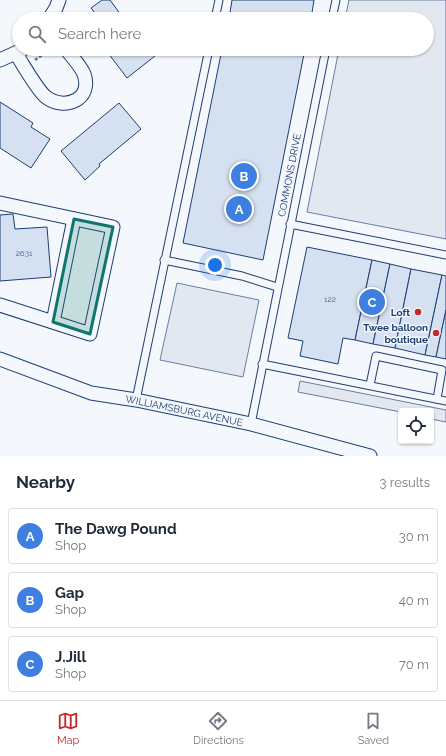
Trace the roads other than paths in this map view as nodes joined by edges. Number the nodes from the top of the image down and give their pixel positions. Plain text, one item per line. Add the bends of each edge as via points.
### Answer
1 (59, 0) edge
2 (219, 0) edge
3 (336, 0) edge
4 (53, 12) edge
5 (216, 12) edge
6 (333, 12) edge
7 (12, 54) edge
8 (22, 56) edge
9 (71, 56) edge
10 (208, 56) edge
11 (325, 56) edge
12 (0, 60) edge
13 (0, 203) edge
14 (74, 219) junction
15 (290, 224) junction
16 (446, 255) edge
17 (164, 260) junction
18 (277, 287) junction
19 (0, 305) edge
20 (53, 322) junction
21 (0, 360) edge
22 (262, 364) junction
23 (370, 385) junction
24 (437, 399) junction
25 (136, 400) junction
26 (446, 400) edge
27 (251, 424) junction
28 (370, 456) edge

1 - 4 street
2 - 5 lane
3 - 6 lane
7 - 12 street
8 - 9 street via 44,96 62,104 81,97 84,86 84,75
10 - 17 lane
11 - 15 lane, COMMONS DRIVE
13 - 14 street
14 - 20 street
14 - 20 street via 113,228 90,334
15 - 16 lane
15 - 18 lane, COMMONS DRIVE
17 - 18 lane via 242,276
17 - 25 lane
18 - 22 lane, COMMONS DRIVE
19 - 20 street
21 - 25 street, WILLIAMSBURG AVENUE via 91,393
22 - 23 lane
22 - 27 lane, COMMONS DRIVE
23 - 24 lane
23 - 24 lane via 376,356 442,370
24 - 26 lane
25 - 27 street, WILLIAMSBURG AVENUE
27 - 28 street, WILLIAMSBURG AVENUE

